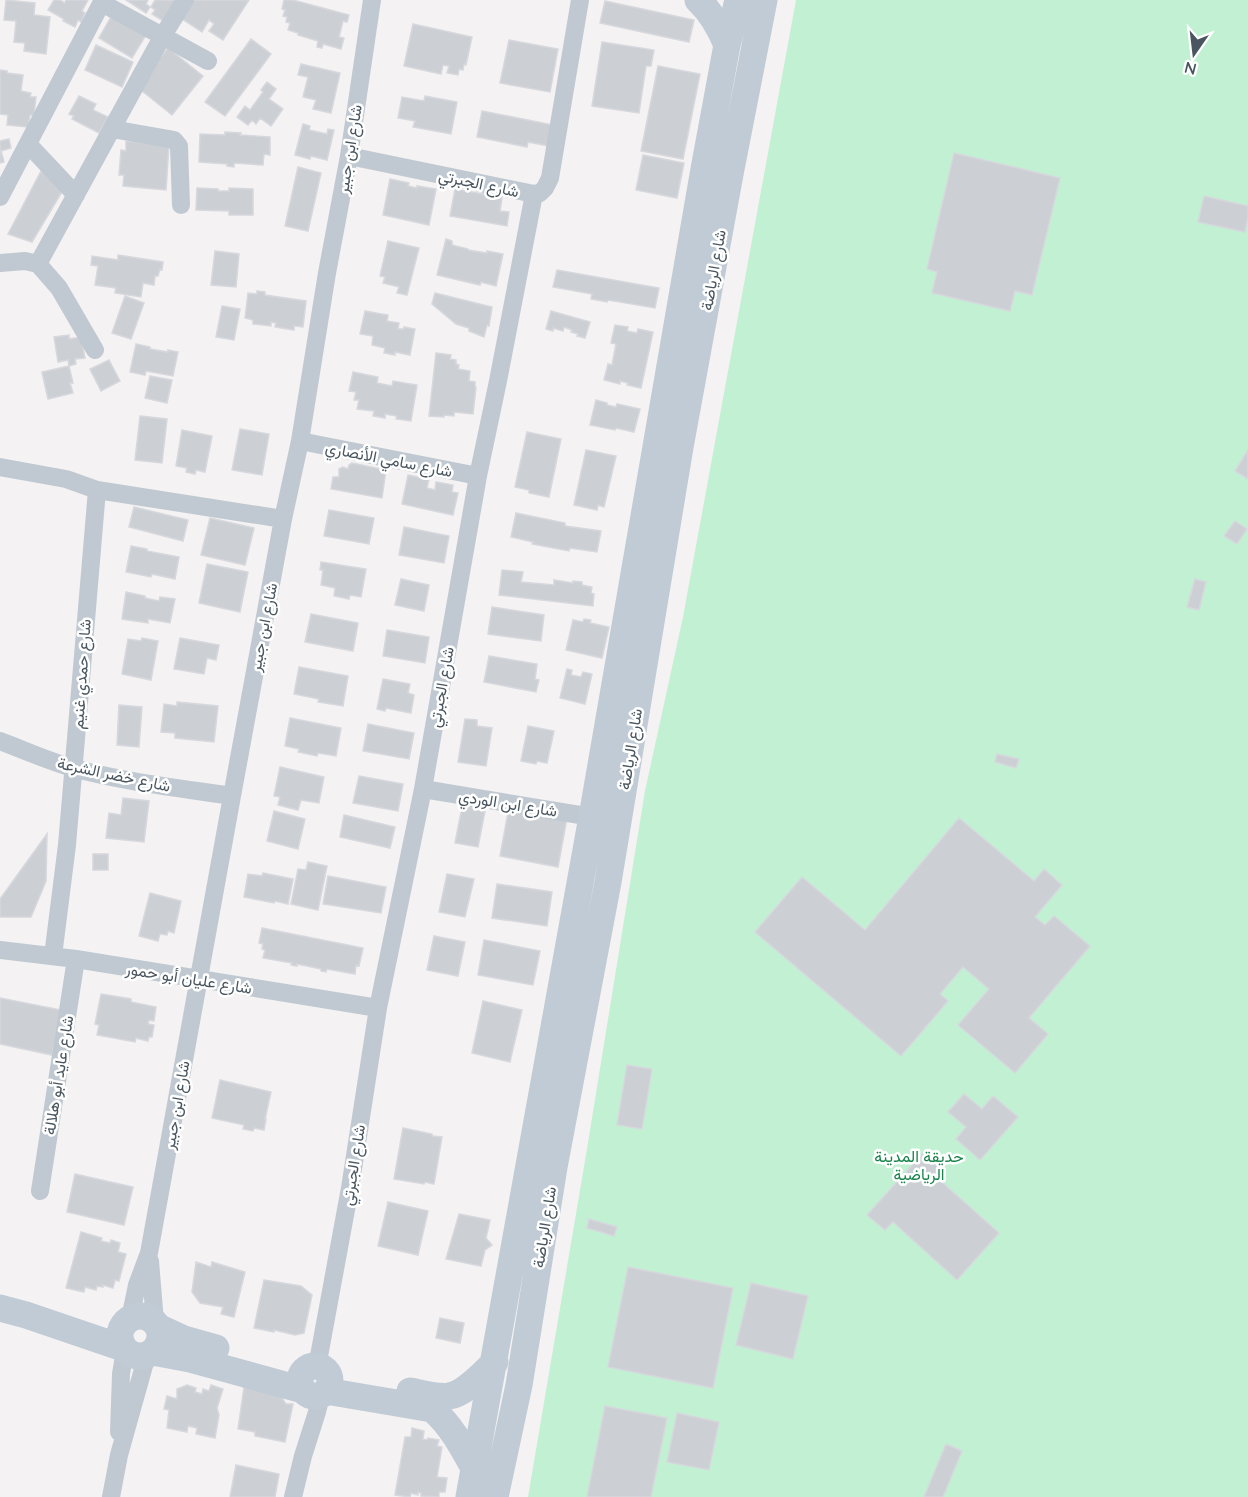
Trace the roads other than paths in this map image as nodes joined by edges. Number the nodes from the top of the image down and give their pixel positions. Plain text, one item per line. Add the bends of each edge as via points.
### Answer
1 (185, 0) edge
2 (372, 0) edge
3 (580, 0) edge
4 (738, 0) edge
5 (764, 0) edge
6 (103, 2) edge
7 (703, 2) edge
8 (162, 37) junction
9 (727, 45) junction
10 (208, 61) dead end
11 (112, 129) junction
12 (28, 144) junction
13 (349, 156) junction
14 (534, 194) junction
15 (76, 195) junction
16 (0, 197) edge
17 (181, 205) dead end
18 (0, 263) edge
19 (38, 264) junction
20 (687, 342) junction
21 (95, 350) dead end
22 (300, 441) junction
23 (0, 467) edge
24 (478, 476) junction
25 (97, 490) junction
26 (284, 519) junction
27 (0, 741) edge
28 (74, 768) junction
29 (423, 789) junction
30 (232, 796) junction
31 (592, 817) junction
32 (0, 950) edge
33 (53, 956) junction
34 (76, 959) junction
35 (199, 979) junction
36 (378, 1008) junction
37 (40, 1191) dead end
38 (534, 1212) junction
39 (149, 1253) junction
40 (0, 1308) edge
41 (139, 1337) junction
42 (495, 1362) junction
43 (315, 1383) junction
44 (475, 1470) junction
45 (111, 1497) edge
46 (293, 1497) edge
47 (469, 1497) edge
48 (495, 1497) edge

1 - 8 street
2 - 13 street, شارع ابن جبير
3 - 14 street via 550,178 545,188
4 - 9 main road, شارع الرياضة
5 - 20 main road, شارع الرياضة via 730,174
6 - 8 street
6 - 12 street
7 - 9 main road
8 - 10 street
8 - 11 street
9 - 20 main road, شارع الرياضة
11 - 15 street
11 - 17 street via 174,140 179,146
12 - 15 street
12 - 16 street
13 - 14 street, شارع الجبرتي
13 - 22 street, شارع ابن جبير
14 - 24 street, شارع الجبرتي
15 - 19 street
18 - 19 street
19 - 21 street via 59,288
20 - 31 main road, شارع الرياضة
20 - 38 main road, شارع الرياضة via 680,447 608,882 554,1167
22 - 24 street, شارع سامي الأنصاري
22 - 26 street, شارع ابن جبير
23 - 25 street via 66,479
24 - 29 street, شارع الجبرتي
25 - 26 street
25 - 28 street, شارع حمدي غنيم
26 - 30 street, شارع ابن جبير
27 - 28 street, شارع خضر الشرعة
28 - 30 street, شارع خضر الشرعة
28 - 33 street, شارع حمدي غنيم
29 - 31 street, شارع ابن الوردي
29 - 36 street, شارع الجبرتي
30 - 35 street, شارع ابن جبير
31 - 38 main road, شارع الرياضة via 550,1049
32 - 33 street, شارع عليان أبو حمور
33 - 34 street, شارع عليان أبو حمور
34 - 35 street, شارع عليان أبو حمور
34 - 37 street, شارع عايد أبو هلالة
35 - 36 street, شارع عليان أبو حمور
35 - 39 street, شارع ابن جبير
36 - 43 street, شارع الجبرتي
38 - 42 main road, شارع الرياضة
38 - 48 main road, شارع الرياضة via 519,1385
39 - 41 street, شارع ابن جبير
39 - 41 street, شارع ابن جبير via 137,1285
40 - 41 main road
41 - 43 main road via 184,1339
41 - 45 street, شارع ابن جبير via 121,1374 119,1455
42 - 43 main road via 463,1391 449,1396
42 - 44 main road, شارع الرياضة
43 - 44 main road via 432,1409 450,1429
43 - 46 street, شارع الجبرتي via 305,1417 303,1456
44 - 47 main road, شارع الرياضة

